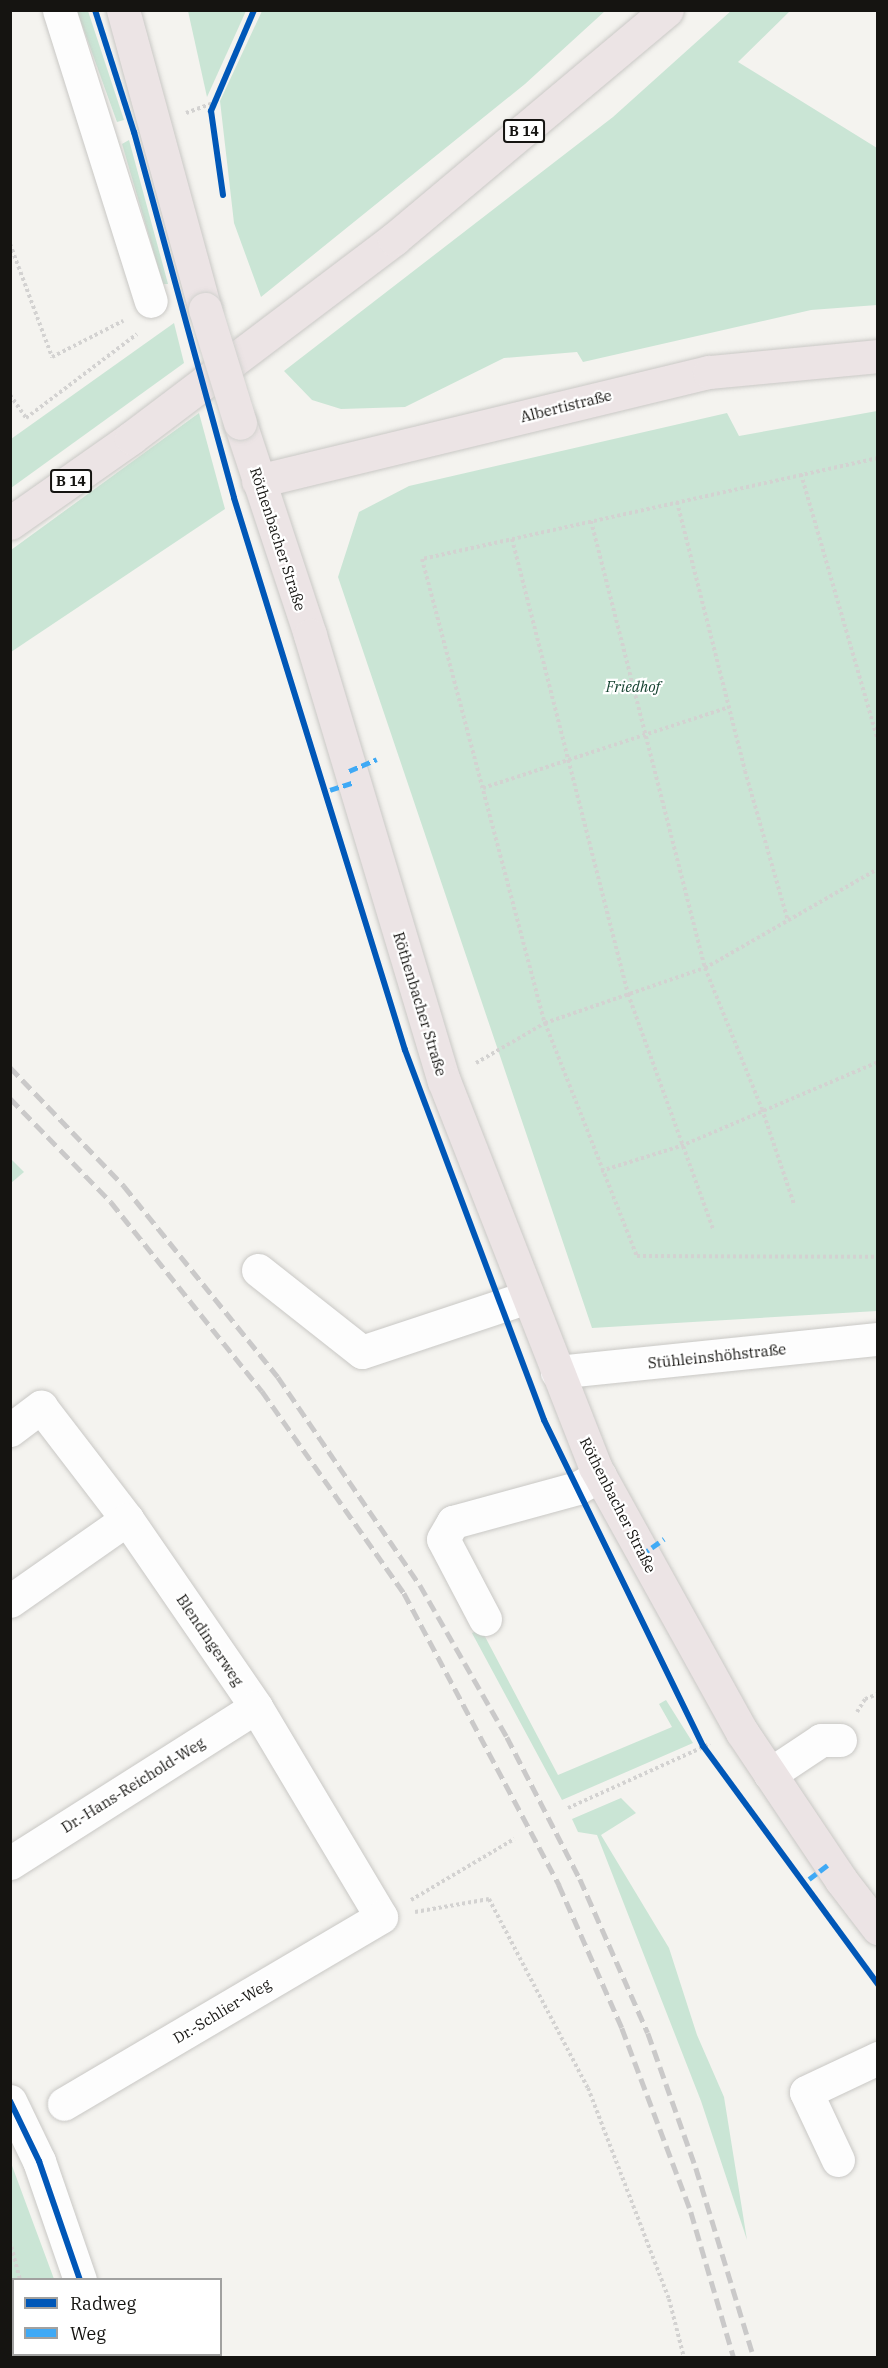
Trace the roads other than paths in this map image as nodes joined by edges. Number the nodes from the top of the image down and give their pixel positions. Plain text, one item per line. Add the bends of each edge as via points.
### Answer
1 (59, 10) edge
2 (123, 10) edge
3 (667, 10) edge
4 (148, 315) road end
5 (878, 356) edge
6 (258, 481) junction
7 (10, 523) edge
8 (258, 1270) dead end
9 (527, 1297) junction
10 (878, 1339) edge
11 (557, 1372) junction
12 (10, 1430) edge
13 (600, 1476) junction
14 (127, 1519) junction
15 (10, 1601) edge
16 (485, 1619) dead end
17 (256, 1707) junction
18 (840, 1740) dead end
19 (770, 1774) junction
20 (10, 1863) edge
21 (381, 1917) joint
22 (878, 1928) edge
23 (878, 2058) edge
24 (10, 2101) edge
25 (63, 2104) dead end
26 (838, 2160) dead end
27 (79, 2278) edge

1 - 4 street
2 - 6 main road, Röthenbacher Straße, bridge via 205,309
3 - 7 main road, B 14 via 394,239 131,438
5 - 6 main road, Albertistraße via 709,372
6 - 9 main road, Röthenbacher Straße via 310,635 444,1081
8 - 9 street via 362,1352
9 - 11 main road, Röthenbacher Straße
10 - 11 street, Stühleinshöhstraße
11 - 13 main road, Röthenbacher Straße
12 - 14 street, Blendingerweg via 41,1407
13 - 16 street via 577,1488 453,1522 442,1539
13 - 19 main road, Röthenbacher Straße via 742,1732
14 - 15 street
14 - 17 street, Blendingerweg
17 - 20 street, Dr.-Hans-Reichold-Weg
17 - 21 street, Blendingerweg
18 - 19 street via 821,1740
19 - 22 main road, Röthenbacher Straße
21 - 25 street, Dr.-Schlier-Weg
23 - 26 street via 806,2092
24 - 27 street via 39,2161

